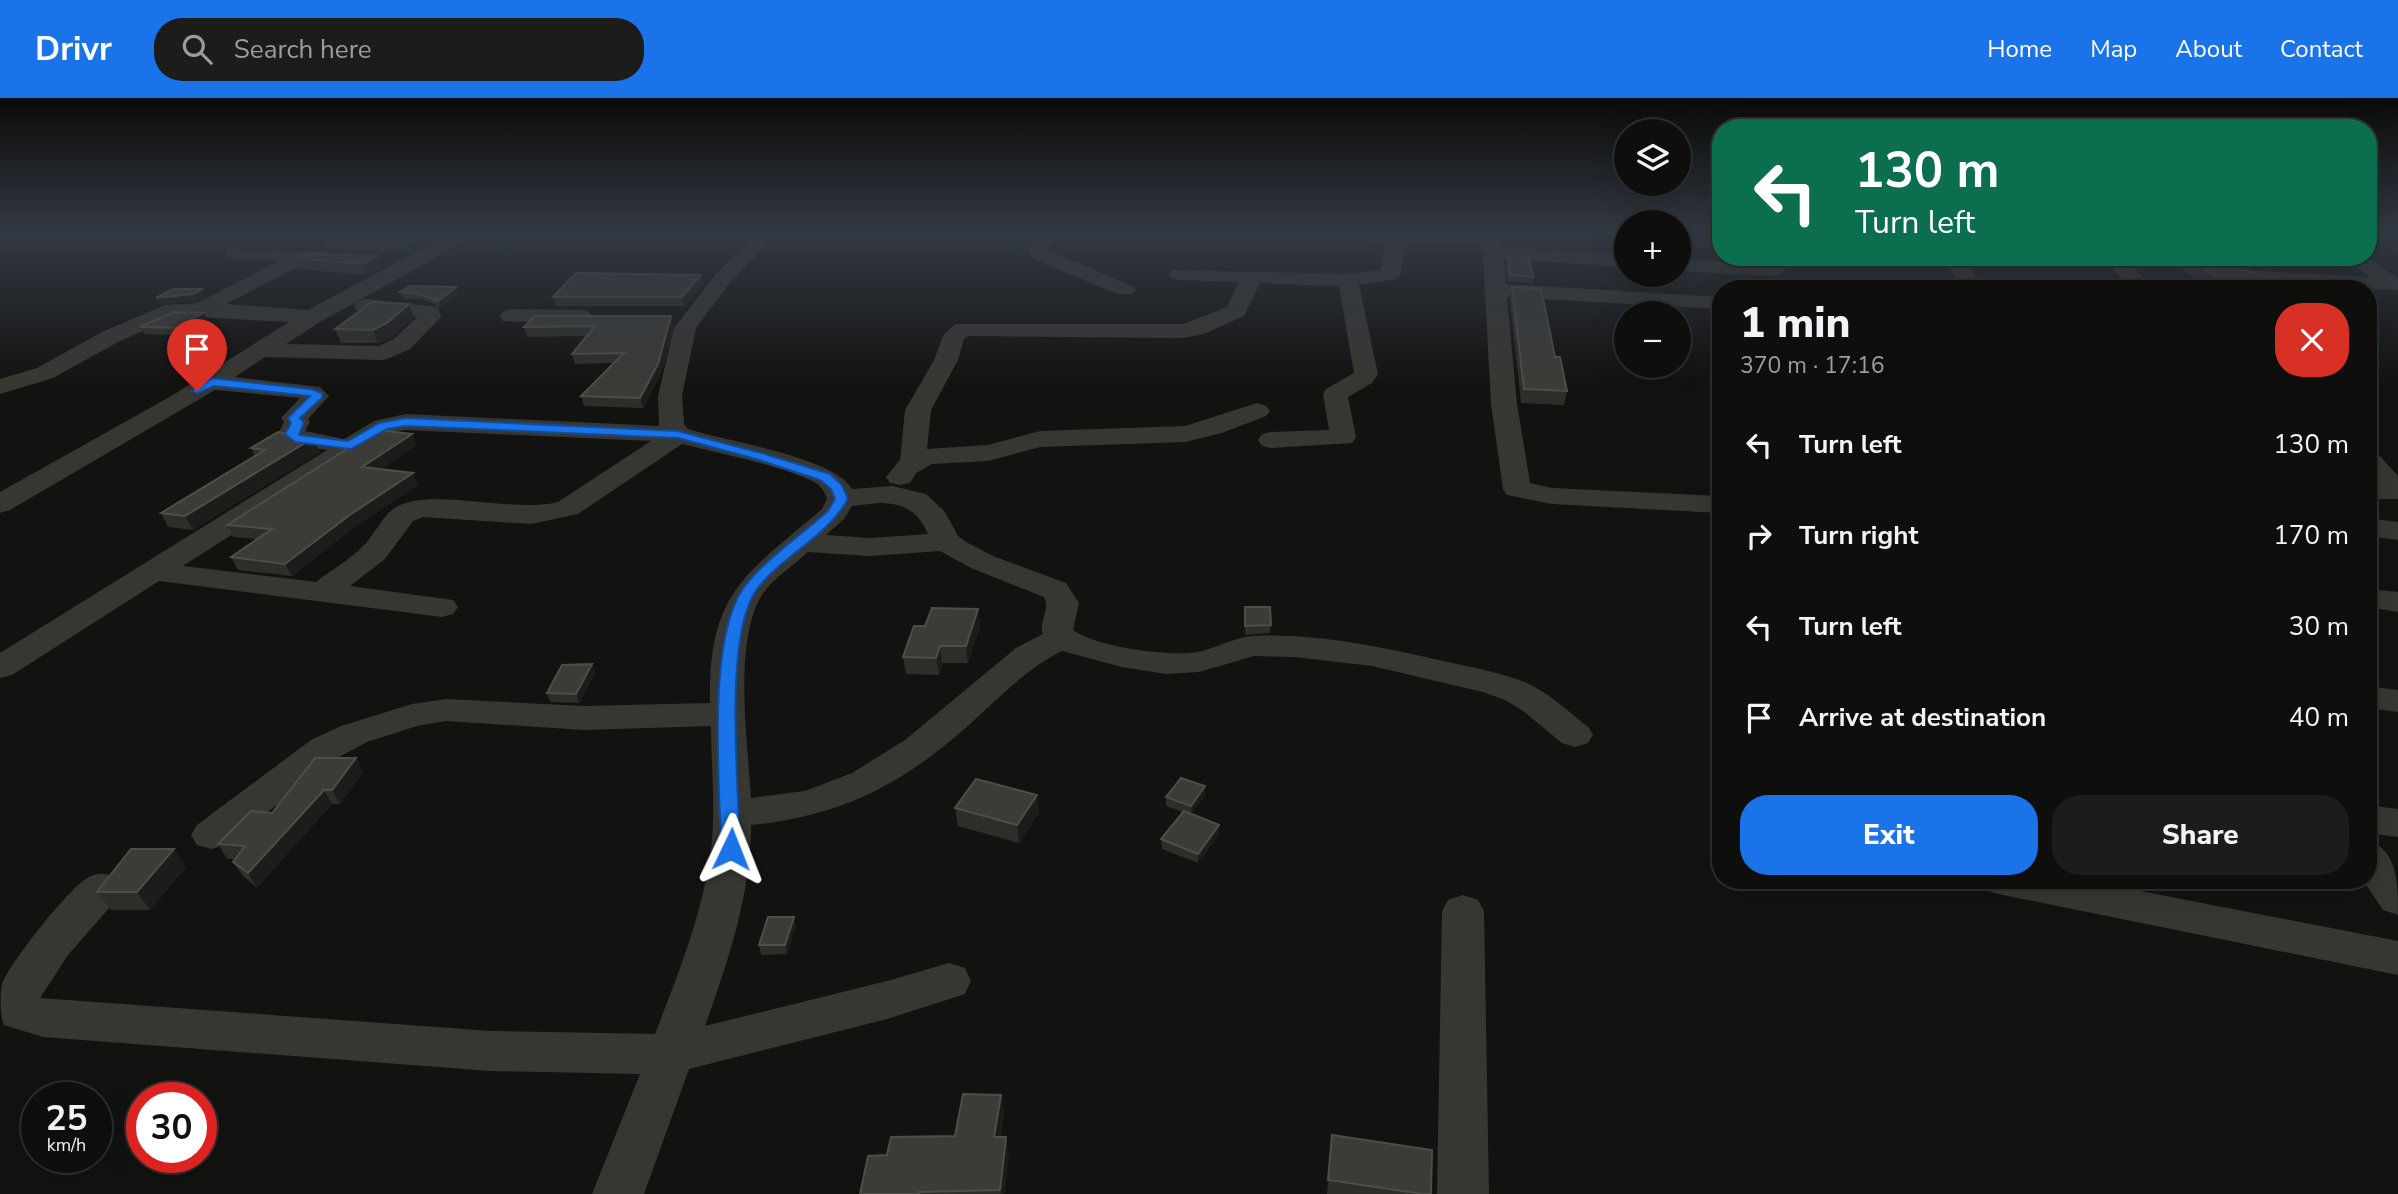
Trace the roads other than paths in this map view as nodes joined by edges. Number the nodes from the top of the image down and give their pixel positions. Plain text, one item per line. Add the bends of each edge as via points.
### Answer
1 (254, 282) edge
2 (375, 282) edge
3 (718, 282) edge
4 (1106, 282) edge
5 (1249, 282) edge
6 (1348, 282) edge
7 (1493, 282) edge
8 (2389, 282) edge
9 (2377, 284) edge
10 (1125, 290) dead end
11 (1494, 290) junction
12 (1712, 303) edge
13 (335, 304) junction
14 (201, 309) junction
15 (511, 316) dead end
16 (312, 317) junction
17 (599, 317) edge
18 (260, 350) junction
19 (212, 382) junction
20 (0, 387) edge
21 (1257, 411) dead end
22 (678, 435) junction
23 (1271, 440) dead end
24 (351, 445) junction
25 (913, 460) junction
26 (2377, 470) edge
27 (2377, 491) edge
28 (893, 493) junction
29 (841, 499) junction
30 (0, 504) edge
31 (1712, 505) edge
32 (2377, 528) edge
33 (2398, 531) edge
34 (947, 542) junction
35 (802, 543) junction
36 (152, 571) junction
37 (324, 591) junction
38 (2377, 599) edge
39 (2398, 602) edge
40 (442, 607) dead end
41 (1061, 638) junction
42 (2, 666) edge
43 (2377, 698) edge
44 (2398, 701) edge
45 (729, 714) junction
46 (1575, 735) dead end
47 (732, 814) junction
48 (2377, 820) edge
49 (2398, 823) edge
50 (211, 835) dead end
51 (2377, 868) edge
52 (102, 888) edge
53 (2049, 889) edge
54 (2398, 899) edge
55 (1463, 911) dead end
56 (2398, 958) edge
57 (949, 981) dead end
58 (670, 1054) junction
59 (618, 1194) edge
60 (1463, 1194) edge

1 - 14 street
2 - 13 street
3 - 22 street via 678,316 682,341 670,396 671,425
4 - 10 street
5 - 25 street via 1236,312 1196,329 973,327 958,331 918,410
6 - 23 street via 1366,374 1335,394 1343,437
7 - 11 street
8 - 9 street via 2393,285
11 - 12 street
11 - 31 street via 1517,489 1552,496
13 - 16 street
13 - 18 street via 419,309 430,312 430,317 402,344 382,353
14 - 16 street
14 - 20 street via 162,314 45,373
15 - 17 street
16 - 18 street
18 - 19 street
19 - 24 street via 311,392 317,396 296,413 298,422 291,434
19 - 30 street
21 - 25 street via 1182,435 1037,439 987,453
22 - 24 street via 406,422 383,426
22 - 29 street via 825,477 837,487
22 - 37 street via 568,508 549,514 526,517 419,508 403,515 374,553
24 - 36 street
25 - 28 street via 905,466
26 - 27 street via 2396,491
28 - 29 street
28 - 34 street via 924,507
29 - 35 street via 834,513
32 - 33 street
34 - 35 street via 870,547
34 - 41 street via 1062,595 1057,629
35 - 45 street via 753,585 740,606 732,630
36 - 37 street
36 - 42 street
37 - 40 street
38 - 39 street
41 - 46 street via 1122,657 1166,664 1199,662 1252,646 1373,656 1493,683 1535,703
41 - 47 street via 1012,667 898,765 806,804
43 - 44 street
45 - 47 street
45 - 50 street via 584,718 446,709 412,715 324,749
47 - 58 street via 722,899 699,979
48 - 49 street
51 - 54 street
52 - 58 street via 22,986 15,1005 20,1012 43,1018 491,1051
53 - 56 street
55 - 60 street
57 - 58 street
58 - 59 street

